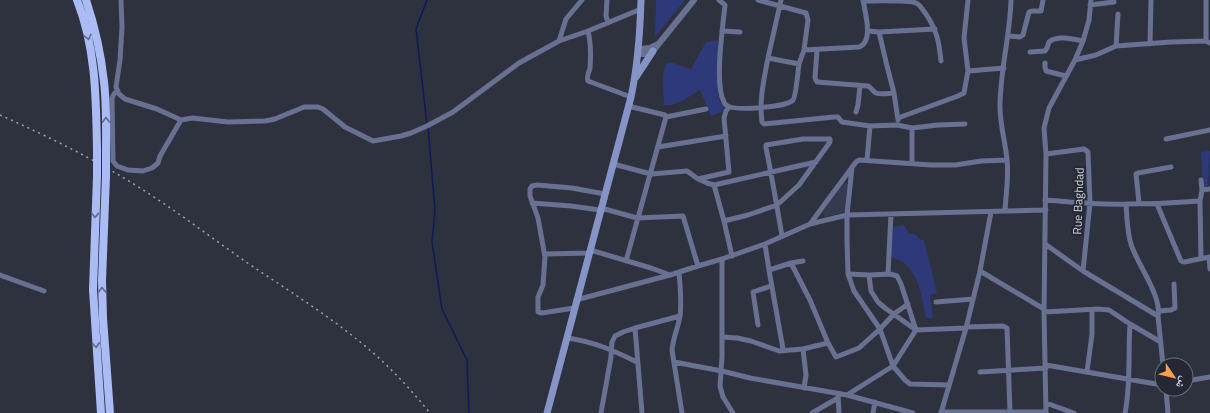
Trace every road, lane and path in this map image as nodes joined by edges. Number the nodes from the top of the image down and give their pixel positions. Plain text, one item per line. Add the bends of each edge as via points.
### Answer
1 (77, 0) edge
2 (86, 0) edge
3 (121, 0) edge
4 (582, 0) edge
5 (606, 0) edge
6 (641, 0) edge
7 (694, 0) edge
8 (719, 0) edge
9 (758, 0) edge
10 (781, 0) edge
11 (968, 0) edge
12 (1011, 0) edge
13 (1043, 0) edge
14 (1151, 0) edge
15 (1206, 0) edge
16 (864, 1) edge
17 (726, 2) edge
18 (1090, 2) edge
19 (1114, 2) dead end
20 (780, 6) junction
21 (640, 9) junction
22 (1208, 12) edge
23 (1118, 14) dead end
24 (608, 23) junction
25 (935, 29) junction
26 (588, 31) junction
27 (722, 31) junction
28 (868, 31) junction
29 (740, 32) dead end
30 (879, 32) junction
31 (1008, 36) junction
32 (559, 41) junction
33 (1083, 41) junction
34 (1208, 42) edge
35 (659, 43) junction
36 (1150, 44) junction
37 (1116, 46) junction
38 (804, 50) junction
39 (817, 50) junction
40 (638, 51) junction
41 (653, 51) junction
42 (1030, 52) dead end
43 (768, 58) junction
44 (1075, 60) junction
45 (941, 61) dead end
46 (1045, 63) dead end
47 (799, 64) junction
48 (1004, 68) junction
49 (968, 71) junction
50 (1066, 76) junction
51 (635, 79) junction
52 (860, 86) junction
53 (117, 91) junction
54 (894, 93) junction
55 (631, 97) junction
56 (628, 106) junction
57 (729, 107) junction
58 (760, 108) junction
59 (706, 109) dead end
60 (856, 112) dead end
61 (666, 117) junction
62 (898, 118) junction
63 (182, 120) junction
64 (965, 124) dead end
65 (897, 125) junction
66 (870, 126) junction
67 (912, 128) junction
68 (1210, 130) edge
69 (726, 136) junction
70 (1166, 140) dead end
71 (658, 147) junction
72 (1046, 154) junction
73 (867, 160) junction
74 (1007, 160) junction
75 (817, 162) junction
76 (912, 163) junction
77 (613, 164) junction
78 (852, 167) junction
79 (1171, 167) dead end
80 (729, 172) junction
81 (772, 172) junction
82 (650, 174) junction
83 (698, 179) junction
84 (1201, 180) dead end
85 (731, 181) junction
86 (714, 185) junction
87 (1210, 189) edge
88 (1202, 190) junction
89 (605, 194) junction
90 (1046, 200) junction
91 (1200, 201) junction
92 (532, 203) junction
93 (1090, 203) junction
94 (1139, 203) junction
95 (1126, 204) junction
96 (1157, 204) junction
97 (777, 205) junction
98 (600, 209) junction
99 (1046, 210) junction
100 (1005, 211) junction
101 (991, 212) junction
102 (891, 214) junction
103 (847, 215) junction
104 (637, 218) junction
105 (724, 221) junction
106 (810, 224) junction
107 (782, 236) junction
108 (766, 244) junction
109 (1045, 244) junction
110 (589, 252) junction
111 (545, 254) junction
112 (732, 256) junction
113 (1210, 257) edge
114 (722, 259) junction
115 (1201, 259) junction
116 (626, 261) junction
117 (803, 261) dead end
118 (791, 263) junction
119 (698, 266) junction
120 (1210, 269) edge
121 (769, 270) junction
122 (980, 271) junction
123 (1083, 271) junction
124 (679, 272) junction
125 (848, 274) junction
126 (888, 274) junction
127 (0, 275) edge
128 (670, 275) junction
129 (869, 275) junction
130 (1174, 284) dead end
131 (772, 286) junction
132 (44, 291) dead end
133 (973, 299) junction
134 (576, 300) junction
135 (936, 302) dead end
136 (908, 304) junction
137 (574, 308) junction
138 (1044, 310) junction
139 (1092, 310) junction
140 (894, 314) junction
141 (1158, 314) junction
142 (680, 316) junction
143 (1130, 324) junction
144 (758, 325) dead end
145 (966, 327) junction
146 (635, 328) junction
147 (880, 329) junction
148 (916, 330) junction
149 (722, 337) junction
150 (566, 338) junction
151 (1160, 340) junction
152 (828, 343) junction
153 (611, 349) junction
154 (803, 349) junction
155 (782, 350) junction
156 (1162, 357) edge
157 (637, 362) junction
158 (674, 362) junction
159 (893, 366) junction
160 (1046, 366) junction
161 (1008, 370) junction
162 (722, 371) junction
163 (980, 372) dead end
164 (1087, 372) junction
165 (1210, 377) edge
166 (1128, 380) junction
167 (1194, 380) edge
168 (1154, 384) edge
169 (949, 385) junction
170 (804, 388) junction
171 (838, 396) junction
172 (847, 396) junction
173 (1167, 397) edge
174 (875, 402) junction
175 (1046, 403) junction
176 (101, 409) edge
177 (905, 412) edge
178 (1010, 412) edge
179 (110, 413) edge
180 (547, 413) edge
181 (601, 413) edge
182 (642, 413) edge
183 (682, 413) edge
184 (733, 413) edge
185 (812, 413) edge
186 (838, 413) edge
187 (873, 413) edge
188 (913, 413) edge
189 (941, 413) edge
190 (1046, 413) edge
191 (1074, 413) edge
192 (1125, 413) edge
193 (1168, 413) edge

1 -> 176 highway, bridge via 89,40 95,82 97,176 93,290
179 -> 2 highway, bridge via 102,281 106,176 105,101 102,68
3 - 53 street via 122,27
4 - 32 street via 566,19
5 - 24 street
6 - 21 main road
7 - 35 street
8 - 17 street
9 - 20 street
10 - 20 street
11 - 49 street via 964,38
12 - 31 street
13 - 31 street via 1041,12 1030,12 1023,35
14 - 36 street
15 - 22 street
16 - 25 street via 915,2 922,8
16 - 28 street
17 - 27 street
18 - 19 street
18 - 33 street via 1087,32
20 - 38 street via 807,15
20 - 43 street
21 - 24 street
21 - 40 main road
22 - 34 street
23 - 37 street
24 - 26 street
25 - 30 street
25 - 45 street via 940,44
26 - 32 street
26 - 55 street via 591,43 588,81
27 - 29 street
27 - 57 street via 719,89 724,103
28 - 30 street
28 - 39 street via 865,44 859,47
30 - 54 street
31 - 48 street
32 - 63 street via 519,63 453,112 401,136 374,141 345,127 318,107 304,107 265,121 228,122 192,118
33 - 42 street via 1068,38 1052,40 1048,42 1045,51
33 - 44 street
34 - 36 street
35 - 40 street
35 - 41 street
36 - 37 street
37 - 44 street via 1096,55
38 - 39 street
38 - 47 street
39 - 52 street via 816,81
40 - 41 street via 646,54
40 - 51 main road
41 - 51 main road
43 - 47 street
43 - 58 street
44 - 50 street
46 - 50 street via 1046,71
47 - 58 street via 794,100 786,104
48 - 49 street
48 - 74 street via 1000,108
49 - 62 street via 963,94
50 - 72 street via 1045,120
51 - 55 main road
52 - 54 street via 870,87 878,93
52 - 60 street
53 - 63 street via 125,99
53 - 63 street via 112,98 113,161 120,167 142,171 152,168 158,163
54 - 62 street
55 - 56 main road
56 - 61 street
56 - 77 main road
57 - 58 street
57 - 69 street via 724,116
58 - 66 street via 764,124 834,117 842,122
59 - 61 street
61 - 71 street
62 - 65 street
64 - 67 street
65 - 66 street
65 - 67 street
66 - 73 street
67 - 76 street
68 - 70 street
69 - 71 street
69 - 80 street
71 - 82 street
72 - 90 street
72 - 93 street, Rue Baghdad via 1084,149 1088,152
73 - 76 street
73 - 78 street via 858,160
74 - 76 street via 955,165
74 - 100 street
75 - 81 street
75 - 81 street via 830,139 804,139 769,144 766,148
75 - 97 street via 799,185
77 - 82 street
77 - 89 main road
78 - 103 street
78 - 106 street
79 - 94 street via 1136,174
80 - 83 street
80 - 85 street
81 - 85 street
81 - 97 street
82 - 83 street via 687,171
82 - 104 street
83 - 86 street
84 - 88 street
85 - 86 street
86 - 105 street
87 - 88 street
88 - 91 street
89 - 92 street via 534,185 530,189
89 - 98 main road
90 - 93 street
90 - 99 street
91 - 96 street
91 - 115 street
92 - 98 street
92 - 111 street via 538,218
93 - 95 street
93 - 123 street, Rue Baghdad
94 - 95 street
94 - 96 street
95 - 141 street via 1131,243 1155,297
96 - 115 street via 1181,261
97 - 105 street
97 - 107 street
98 - 104 street
98 - 110 main road
99 - 100 street
99 - 109 street
100 - 101 street
101 - 102 street
101 - 122 street
102 - 103 street
102 - 126 street
103 - 106 street
103 - 125 street
104 - 116 street
104 - 119 street via 683,216
105 - 112 street
106 - 107 street
107 - 108 street
108 - 112 street
108 - 121 street
109 - 123 street
109 - 138 street
110 - 111 street
110 - 116 street
110 - 134 main road
111 - 137 street via 538,312
112 - 114 street
113 - 115 street
113 - 120 street
114 - 119 street
114 - 149 street
116 - 128 street
117 - 118 street
118 - 121 street
118 - 152 street
119 - 124 street
121 - 131 street
122 - 133 street
122 - 138 street
123 - 141 street
124 - 128 street
124 - 142 street
125 - 129 street
125 - 147 street via 856,296
126 - 129 street
126 - 136 street via 894,274 899,278
127 - 132 street
128 - 134 street
129 - 140 street via 872,295
130 - 141 street via 1174,308
131 - 144 street via 753,292
131 - 155 street
133 - 135 street
133 - 145 street
134 - 137 main road
136 - 140 street
136 - 148 street
137 - 150 main road
138 - 139 street
138 - 160 street
139 - 143 street via 1109,310
139 - 164 street
140 - 147 street
140 - 148 street
141 - 151 street
142 - 146 street
142 - 158 street via 672,346
143 - 151 street
143 - 166 street
145 - 148 street
145 - 161 street via 1003,326 1008,329
145 - 169 street
146 - 153 street via 615,336
146 - 157 street
147 - 152 street via 859,348 838,357 834,356
147 - 159 street
148 - 159 street
149 - 155 street via 751,341
149 - 162 street
150 - 153 street
150 - 180 main road
151 - 156 street
152 - 154 street
153 - 157 street
153 - 181 street
154 - 155 street
154 - 170 street via 806,375
157 - 182 street
158 - 162 street
158 - 183 street
159 - 169 street via 910,384
159 - 172 street
160 - 161 street
160 - 164 street
160 - 175 street
161 - 163 street
161 - 178 street
162 - 170 street
162 - 184 street via 720,386
164 - 166 street
165 - 167 street
166 - 168 street
166 - 192 street
169 - 189 street
170 - 171 street
171 - 172 street
171 - 185 street
171 - 186 street
172 - 174 street
173 - 193 street
174 - 177 street
174 - 187 street
175 - 190 street
175 - 191 street
177 - 188 street
178 - 189 street
178 - 190 street

